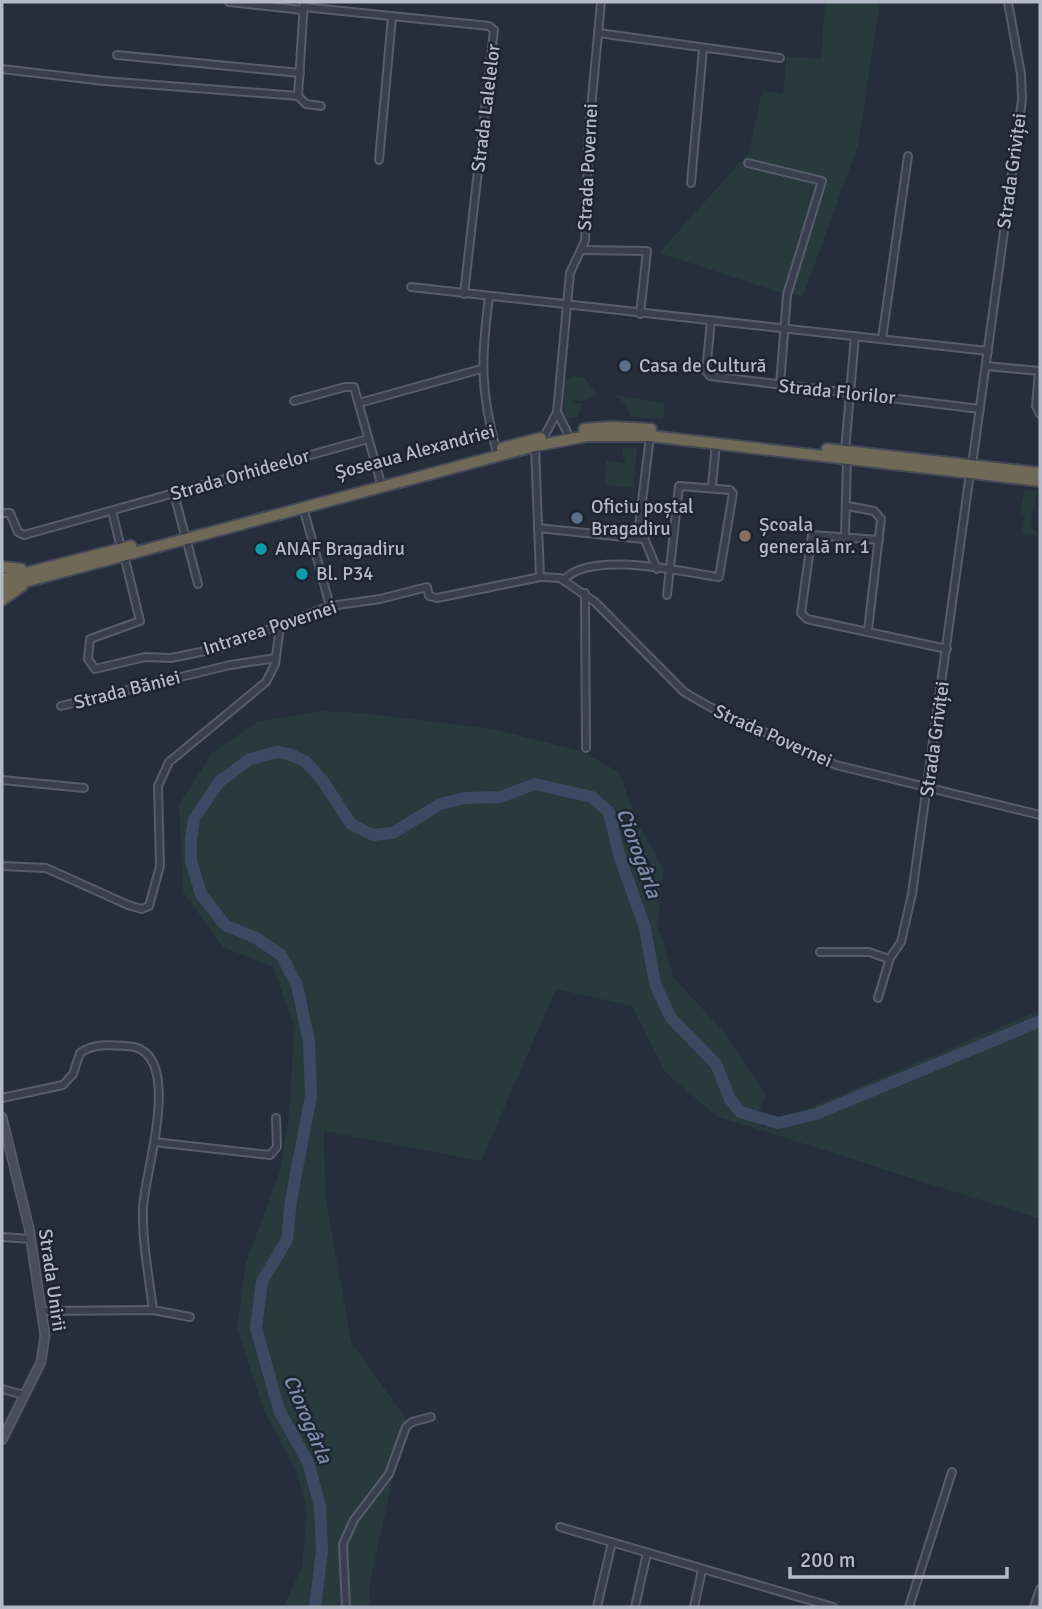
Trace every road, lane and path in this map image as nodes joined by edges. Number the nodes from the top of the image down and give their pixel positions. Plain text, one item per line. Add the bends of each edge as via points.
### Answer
1 (229, 2) edge
2 (601, 2) edge
3 (1008, 2) edge
4 (303, 6) edge
5 (392, 17) junction
6 (598, 33) junction
7 (703, 49) junction
8 (117, 55) dead end
9 (780, 58) dead end
10 (2, 69) edge
11 (300, 73) junction
12 (298, 96) junction
13 (321, 106) dead end
14 (908, 156) dead end
15 (379, 160) dead end
16 (748, 163) dead end
17 (691, 183) dead end
18 (582, 250) junction
19 (411, 287) dead end
20 (464, 294) junction
21 (489, 297) junction
22 (568, 306) junction
23 (639, 314) junction
24 (711, 321) junction
25 (784, 328) junction
26 (855, 336) junction
27 (882, 340) junction
28 (988, 351) junction
29 (986, 366) junction
30 (481, 369) junction
31 (1040, 371) edge
32 (780, 385) junction
33 (851, 392) junction
34 (294, 401) dead end
35 (359, 403) junction
36 (980, 409) junction
37 (556, 412) junction
38 (1040, 414) edge
39 (567, 432) junction
40 (650, 436) junction
41 (544, 437) junction
42 (368, 439) junction
43 (716, 443) junction
44 (535, 446) junction
45 (496, 449) junction
46 (846, 455) junction
47 (971, 469) junction
48 (1040, 473) edge
49 (380, 480) junction
50 (1040, 481) edge
51 (712, 486) junction
52 (174, 493) junction
53 (848, 506) junction
54 (303, 508) junction
55 (111, 511) junction
56 (2, 513) edge
57 (538, 528) junction
58 (185, 535) junction
59 (845, 536) junction
60 (643, 539) junction
61 (879, 540) junction
62 (122, 552) junction
63 (2, 567) edge
64 (657, 569) junction
65 (669, 570) junction
66 (35, 575) junction
67 (549, 575) joint
68 (538, 577) junction
69 (2, 579) edge
70 (564, 580) junction
71 (198, 584) dead end
72 (2, 588) edge
73 (586, 593) junction
74 (667, 595) dead end
75 (2, 600) edge
76 (330, 606) junction
77 (280, 626) junction
78 (868, 630) junction
79 (947, 649) junction
80 (276, 658) junction
81 (61, 706) dead end
82 (586, 748) dead end
83 (2, 780) edge
84 (84, 788) dead end
85 (928, 788) junction
86 (1040, 815) edge
87 (2, 866) edge
88 (820, 952) dead end
89 (889, 960) junction
90 (878, 998) dead end
91 (2, 1098) edge
92 (2, 1117) edge
93 (276, 1118) dead end
94 (154, 1142) junction
95 (2, 1237) edge
96 (31, 1239) junction
97 (153, 1310) junction
98 (42, 1311) junction
99 (190, 1317) dead end
100 (2, 1389) edge
101 (24, 1395) junction
102 (431, 1418) dead end
103 (2, 1440) edge
104 (953, 1472) dead end
105 (560, 1527) dead end
106 (612, 1542) junction
107 (647, 1553) junction
108 (702, 1570) junction
109 (1040, 1589) edge
110 (817, 1605) edge
111 (346, 1607) edge
112 (597, 1607) edge
113 (635, 1607) edge
114 (694, 1607) edge
115 (833, 1607) edge
116 (909, 1607) edge
117 (1034, 1607) edge

1 - 4 street, Strada Lalelelor
2 - 6 street, Strada Povernei
3 - 28 street, Strada Griviței via 1023,92
4 - 5 street, Strada Lalelelor
4 - 11 street
5 - 15 street
5 - 20 street, Strada Lalelelor via 494,30
6 - 7 street
6 - 18 street, Strada Povernei
7 - 9 street
7 - 17 street
8 - 11 street
10 - 12 street
11 - 12 street
12 - 13 street via 306,104
14 - 27 street
16 - 25 street via 822,181 787,295
18 - 22 street, Strada Povernei via 570,274
18 - 23 street via 647,251
19 - 20 street
20 - 21 street
21 - 22 street
21 - 30 street
22 - 23 street
22 - 37 street, Strada Povernei
23 - 24 street
24 - 25 street
24 - 32 street, Strada Florilor via 708,375
25 - 26 street
25 - 32 street
26 - 27 street
26 - 33 street
27 - 28 street
28 - 29 street, Strada Griviței
29 - 31 street
29 - 36 street, Strada Griviței
30 - 35 street
30 - 45 street via 485,411
31 - 38 street via 1036,406
32 - 33 street, Strada Florilor
33 - 36 street, Strada Florilor
33 - 46 street
34 - 35 street via 351,386
35 - 42 street
36 - 47 street, Strada Griviței
37 - 39 street
37 - 41 street, Strada Povernei
39 - 41 highway, Șoseaua Alexandriei
39 - 46 highway, Șoseaua Alexandriei via 625,427
40 - 43 highway, Șoseaua Alexandriei
40 - 44 highway, Șoseaua Alexandriei via 587,436
40 - 60 street via 639,526
41 - 45 highway, Șoseaua Alexandriei
42 - 49 street
42 - 52 street, Strada Orhideelor
43 - 46 highway, Șoseaua Alexandriei
43 - 51 street
44 - 54 highway, Șoseaua Alexandriei
44 - 57 street
45 - 49 highway, Șoseaua Alexandriei
46 - 47 highway, Șoseaua Alexandriei
46 - 53 street via 844,497
47 - 48 highway, Șoseaua Alexandriei
47 - 50 highway, Șoseaua Alexandriei
47 - 79 street, Strada Griviței
49 - 58 highway, Șoseaua Alexandriei
51 - 65 street via 679,485
51 - 65 street via 733,493 719,577
52 - 55 street, Strada Orhideelor
52 - 58 street
53 - 59 street
53 - 61 street via 877,513 881,519
54 - 58 highway, Șoseaua Alexandriei
54 - 76 street
55 - 56 street, Strada Orhideelor via 24,534 10,513
55 - 62 street
57 - 60 street
57 - 68 street
58 - 62 highway, Șoseaua Alexandriei
58 - 71 street
59 - 61 street
59 - 78 street via 816,533 811,537 800,608 803,616
60 - 64 street
61 - 78 street
62 - 66 highway, Șoseaua Alexandriei
62 - 77 street, Intrarea Povernei via 140,621 90,639 88,659 95,669 145,657 171,658 220,648
63 - 66 highway
64 - 65 street
64 - 70 street via 595,564
65 - 74 street
66 - 69 highway, Șoseaua Alexandriei
66 - 72 highway, Șoseaua Alexandriei
66 - 75 highway
67 - 68 street, Intrarea Povernei
67 - 70 street, Strada Povernei
68 - 76 street, Intrarea Povernei via 437,598 429,596 427,587
70 - 73 street, Strada Povernei
73 - 82 street
73 - 85 street, Strada Povernei via 696,700 827,761
76 - 77 street, Intrarea Povernei
77 - 80 street
78 - 79 street
79 - 85 street, Strada Griviței
80 - 81 street, Strada Băniei
80 - 87 street via 262,687 169,762 162,773 160,866 147,908 128,905 46,868
83 - 84 street
85 - 86 street, Strada Povernei
85 - 89 street, Strada Griviței via 905,929
88 - 89 street via 869,951
89 - 90 street, Strada Griviței
91 - 94 street via 63,1085 71,1078 80,1053 89,1048 138,1046 148,1052 156,1068
92 - 96 main road, Strada Unirii
93 - 94 street via 277,1147 270,1155
94 - 97 street via 143,1209
95 - 96 street
96 - 98 main road, Strada Unirii
97 - 98 street
97 - 99 street
98 - 101 main road, Strada Unirii via 43,1354
100 - 101 street
101 - 103 main road, Strada Unirii
102 - 111 street via 406,1427 390,1474 348,1531 342,1556
104 - 116 street
105 - 106 street
106 - 107 street
106 - 112 street
107 - 108 street
107 - 113 street
108 - 110 street
108 - 114 street
109 - 117 street
110 - 115 street

